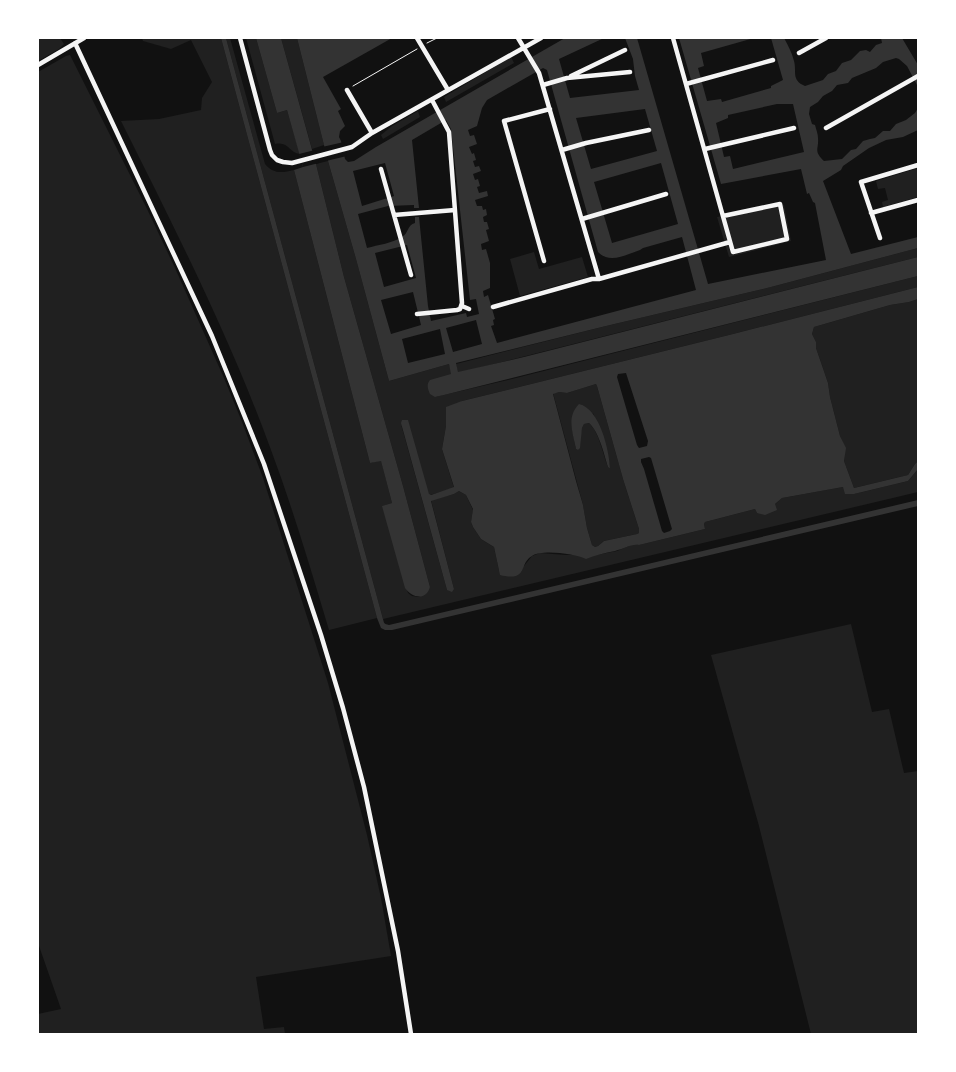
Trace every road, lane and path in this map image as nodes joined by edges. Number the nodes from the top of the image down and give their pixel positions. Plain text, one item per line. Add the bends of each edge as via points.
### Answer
1 (84, 38) edge
2 (240, 38) edge
3 (417, 38) edge
4 (437, 38) edge
5 (518, 38) edge
6 (541, 38) edge
7 (673, 38) edge
8 (826, 38) edge
9 (75, 43) junction
10 (422, 46) junction
11 (524, 47) junction
12 (625, 50) dead end
13 (799, 53) dead end
14 (773, 60) dead end
15 (38, 65) edge
16 (630, 72) dead end
17 (918, 76) edge
18 (567, 78) junction
19 (688, 83) junction
20 (545, 84) junction
21 (347, 90) joint
22 (448, 90) junction
23 (432, 100) junction
24 (550, 109) junction
25 (794, 128) dead end
26 (826, 128) dead end
27 (649, 130) dead end
28 (372, 134) junction
29 (707, 149) junction
30 (564, 150) junction
31 (918, 164) edge
32 (381, 169) dead end
33 (666, 194) dead end
34 (918, 200) edge
35 (455, 210) junction
36 (871, 213) junction
37 (394, 215) junction
38 (723, 216) junction
39 (584, 218) junction
40 (880, 238) dead end
41 (730, 242) junction
42 (544, 261) dead end
43 (411, 275) dead end
44 (599, 279) junction
45 (462, 306) junction
46 (492, 307) dead end
47 (469, 309) dead end
48 (417, 314) dead end
49 (411, 1034) edge

1 - 9 street
2 - 28 street via 275,158 283,162 301,161 354,146
3 - 10 street
4 - 10 path
5 - 11 street
6 - 11 street
7 - 19 street
8 - 13 street
9 - 15 street
9 - 49 street via 212,336 264,464 321,635 357,761 398,951
10 - 21 path
10 - 22 street
11 - 20 street
11 - 22 street
12 - 18 street
14 - 19 street
16 - 18 street
17 - 26 street
18 - 20 street
19 - 29 street
20 - 24 street
21 - 28 street
22 - 23 street
23 - 28 street
23 - 35 street via 449,132
24 - 30 street
24 - 42 street via 504,121
25 - 29 street
27 - 30 street
29 - 38 street
30 - 39 street
31 - 36 street via 861,182
32 - 37 street
33 - 39 street
34 - 36 street
35 - 37 street
35 - 45 street
36 - 40 street
37 - 43 street
38 - 41 street
38 - 41 street via 780,204 787,239 733,252
39 - 44 street
41 - 44 street
44 - 46 street via 592,278
45 - 47 street
45 - 48 street via 457,310

